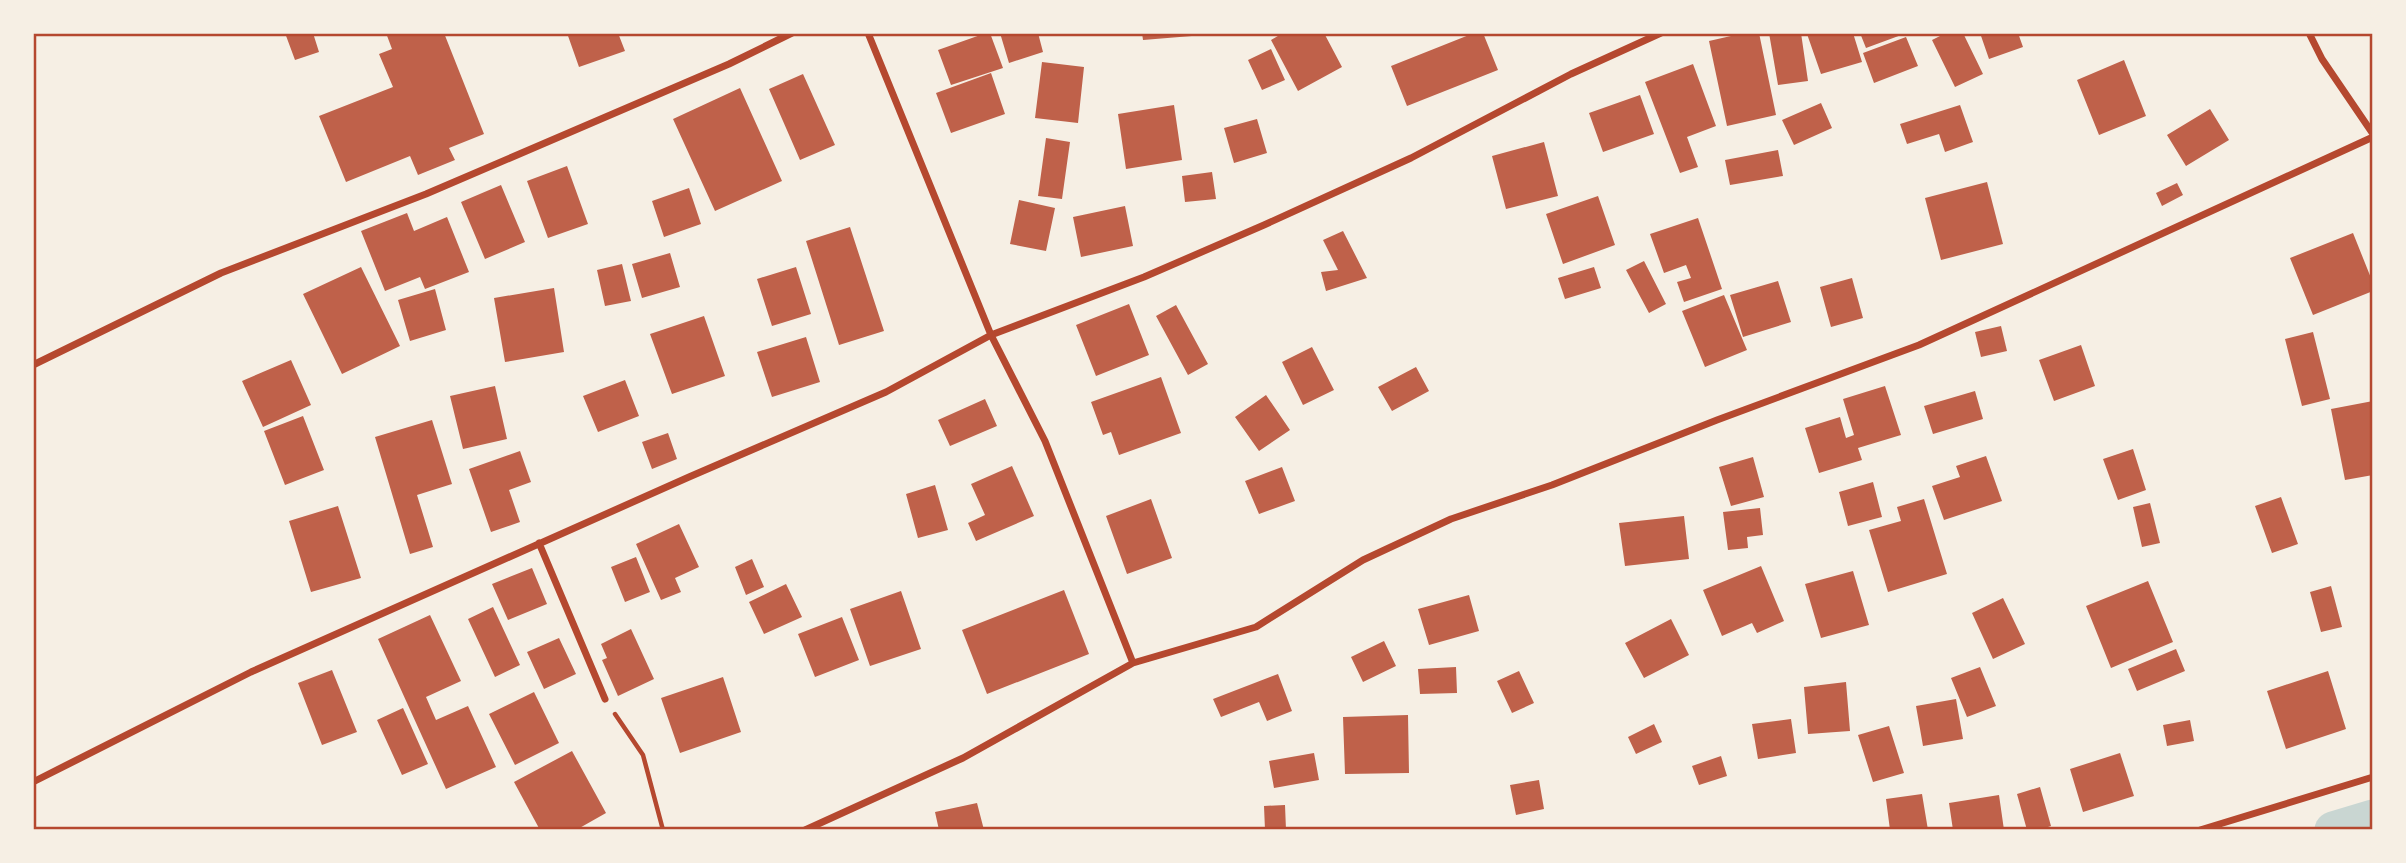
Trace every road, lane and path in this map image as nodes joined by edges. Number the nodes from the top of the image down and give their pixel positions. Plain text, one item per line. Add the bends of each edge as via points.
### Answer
1 (792, 33) edge
2 (868, 33) edge
3 (1661, 33) edge
4 (2309, 33) edge
5 (2373, 135) edge
6 (991, 335) junction
7 (33, 365) edge
8 (539, 543) junction
9 (1133, 663) junction
10 (605, 699) joint
11 (2373, 777) edge
12 (33, 782) edge
13 (663, 830) edge
14 (804, 830) edge
15 (2200, 830) edge

1 - 7 street via 729,65 426,194 221,273
2 - 6 street
3 - 6 street via 1571,74 1411,158 1264,225
4 - 5 street
5 - 9 street via 1919,345 1451,519 1363,560 1256,627
6 - 8 street via 886,392
6 - 9 street via 1045,441
8 - 10 street
8 - 12 street via 251,672
9 - 14 street via 963,758
10 - 13 path via 643,755
11 - 15 street

